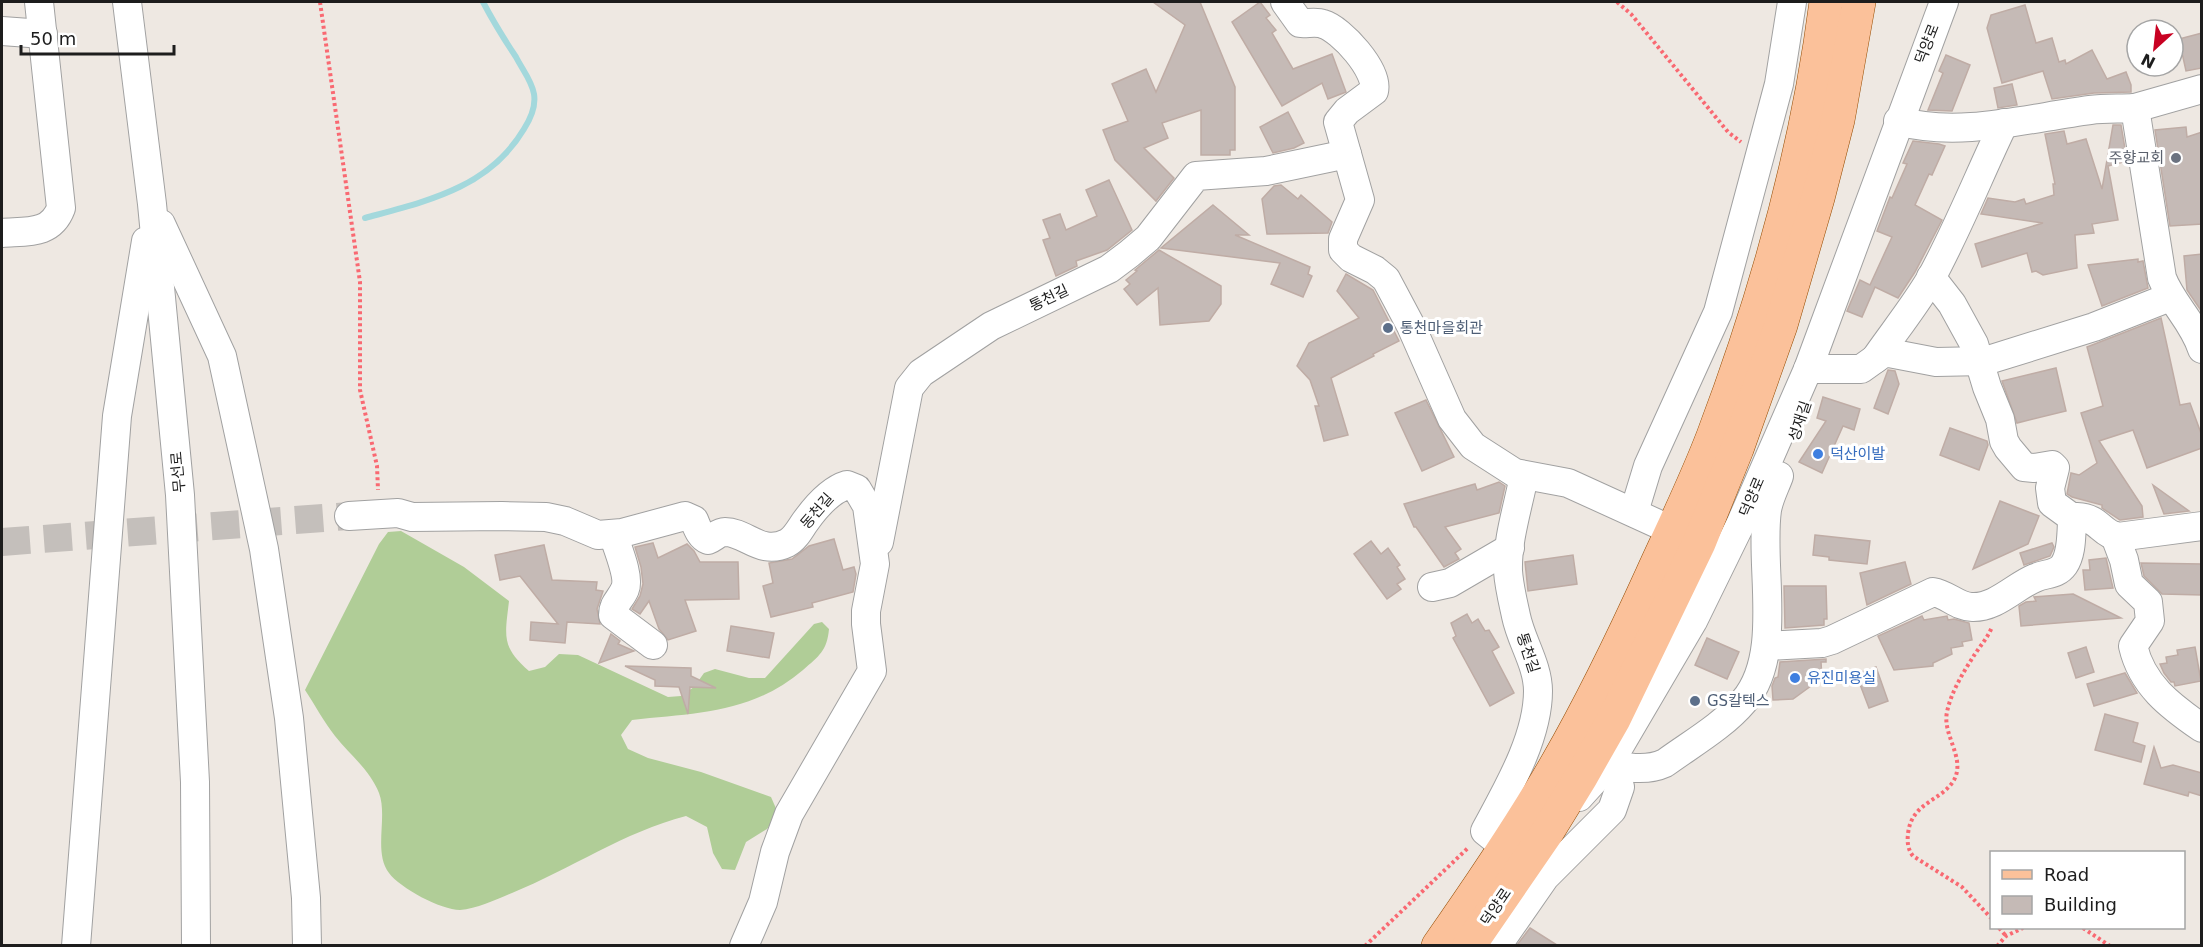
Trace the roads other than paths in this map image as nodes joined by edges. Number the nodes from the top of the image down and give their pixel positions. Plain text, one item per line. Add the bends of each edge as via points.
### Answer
1 (39, 2) edge
2 (128, 2) edge
3 (1285, 2) edge
4 (1792, 2) edge
5 (1826, 2) edge
6 (1859, 2) edge
7 (1944, 2) edge
8 (2, 31) edge
9 (43, 34) junction
10 (2202, 89) edge
11 (2136, 108) junction
12 (1898, 121) junction
13 (2004, 123) junction
14 (1347, 154) junction
15 (152, 204) junction
16 (2, 233) edge
17 (1931, 277) junction
18 (2170, 297) junction
19 (2202, 349) edge
20 (1875, 359) junction
21 (1980, 361) junction
22 (1808, 369) junction
23 (1524, 476) junction
24 (1634, 513) junction
25 (349, 516) tunnel mouth
26 (2074, 519) junction
27 (2202, 526) edge
28 (613, 534) junction
29 (1685, 536) junction
30 (2115, 536) junction
31 (1510, 548) junction
32 (875, 564) junction
33 (1432, 586) dead end
34 (653, 645) dead end
35 (1766, 646) junction
36 (2202, 728) edge
37 (1601, 760) junction
38 (1495, 839) junction
39 (76, 945) edge
40 (196, 945) edge
41 (307, 945) edge
42 (744, 945) edge
43 (1438, 945) edge
44 (1469, 945) edge
45 (1497, 945) edge

1 - 9 street
2 - 15 street, 무선로
3 - 14 street via 1300,23 1325,24 1347,40 1374,81 1374,91 1340,118 1338,126
4 - 24 street via 1779,84 1718,312 1648,466
5 - 29 main road, 덕양로 via 1790,198 1713,435
6 - 29 main road, 덕양로 via 1838,120 1781,325 1737,449
7 - 12 street, 덕양로
8 - 9 street
9 - 16 street via 61,208 45,228
10 - 11 street
11 - 13 street
11 - 18 street via 2160,268
12 - 13 street via 1926,127
12 - 22 street, 덕양로
13 - 17 street
14 - 23 street via 1360,200 1343,239 1343,250 1386,279 1452,419 1467,440
14 - 32 street, 통천길 via 1266,171 1196,176 1148,238 1116,264 991,326 921,373 909,388
15 - 39 street via 117,416
15 - 40 street, 무선로 via 180,495 195,782
15 - 41 street via 222,356 264,549 289,718
17 - 20 street
17 - 21 street via 1964,324
18 - 19 street via 2192,324
18 - 21 street via 2094,327
20 - 21 street via 1889,353 1936,362
20 - 22 street via 1861,369
21 - 26 street via 2008,448 2024,467 2055,468 2050,488 2052,503
22 - 35 street, 성재길 via 1808,407 1767,511
22 - 37 street, 덕양로 via 1693,621
23 - 24 street via 1568,483
23 - 31 street, 통천길
24 - 29 street
25 - 28 street, 동천길 via 398,513 412,517 546,517 593,534
26 - 30 street via 2096,521
26 - 35 street via 2070,549 2060,570 2037,577 1991,603 1965,606 1933,592 1833,640
27 - 30 street
28 - 32 street, 동천길 via 684,516 694,520 708,540 726,532 758,545 786,544 834,490 847,485 857,489 867,506
28 - 34 street via 627,583 614,607 614,615
29 - 37 main road, 덕양로
29 - 38 main road, 덕양로 via 1629,623 1555,767
30 - 36 street via 2129,584 2148,602 2150,621 2133,646 2137,662 2148,682
31 - 33 street via 1450,583
31 - 38 street, 통천길 via 1508,577 1516,619 1536,676 1538,698
32 - 42 street, 동천길 via 866,611 872,671 789,814 763,902
35 - 37 street, 성재길 via 1760,672 1745,701 1665,763 1647,768
37 - 44 main road, 덕양로
37 - 45 street, 덕양로 via 1617,774 1620,787 1612,810 1545,877
38 - 43 main road, 덕양로

